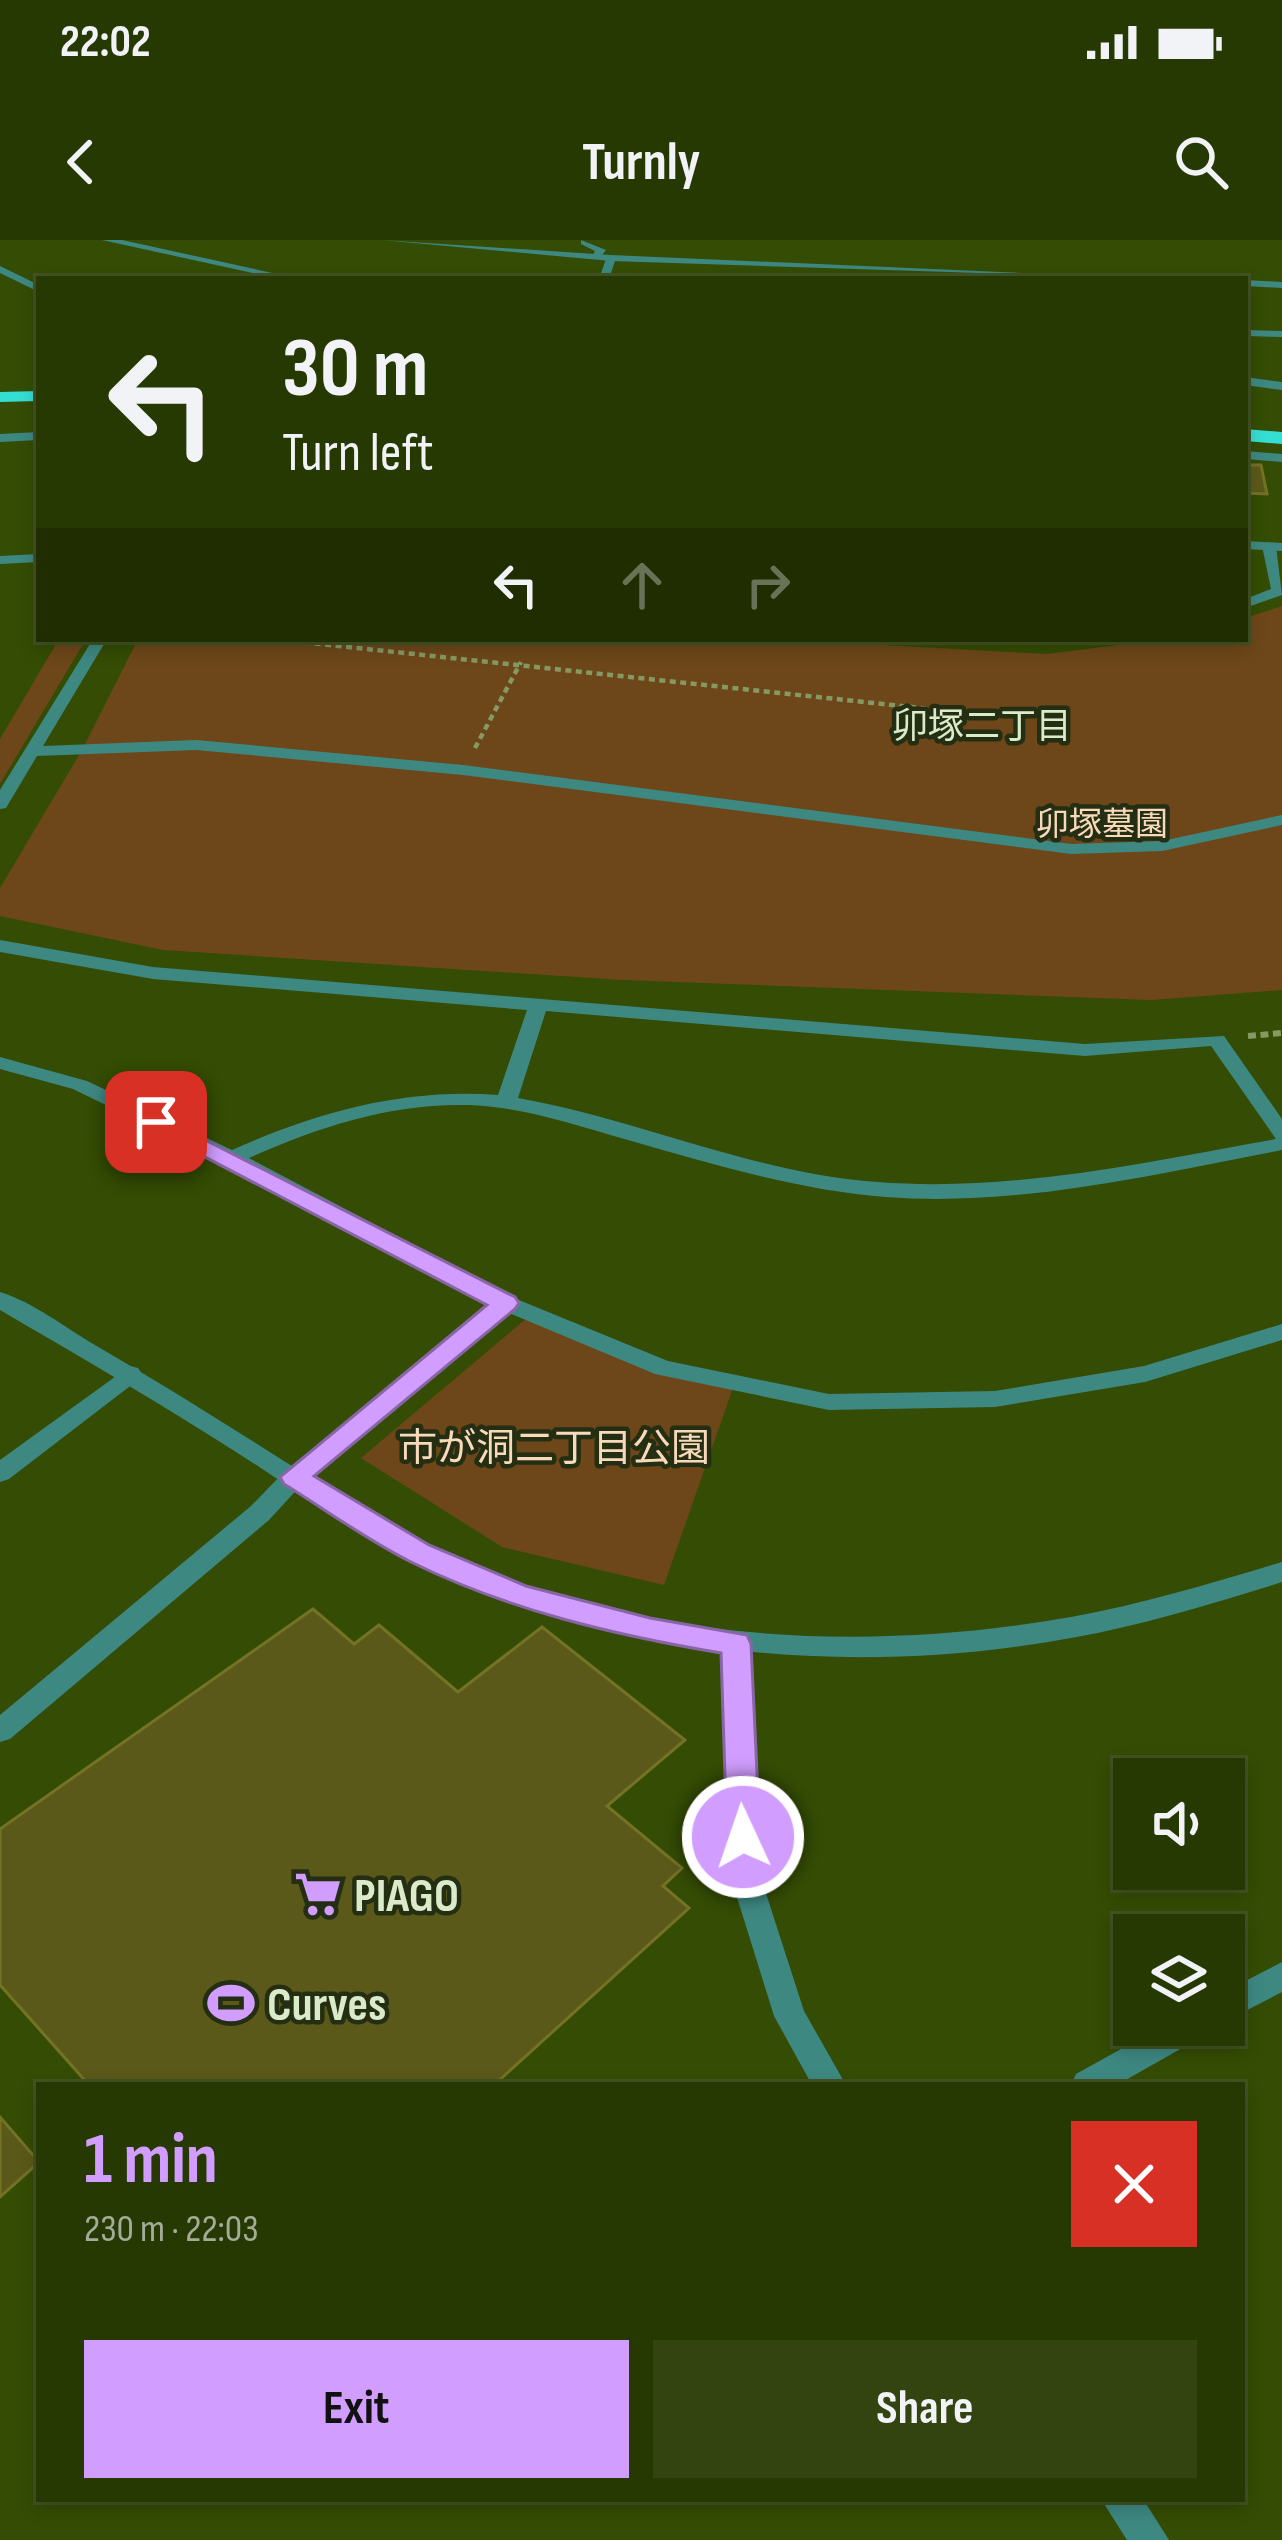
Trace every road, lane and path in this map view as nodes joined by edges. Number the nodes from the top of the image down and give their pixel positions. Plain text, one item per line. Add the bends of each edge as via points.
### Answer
1 (107, 240) edge
2 (386, 240) edge
3 (585, 242) edge
4 (595, 257) junction
5 (611, 258) junction
6 (770, 262) junction
7 (0, 269) edge
8 (281, 276) edge
9 (605, 276) edge
10 (767, 276) edge
11 (1086, 276) edge
12 (1248, 283) edge
13 (1282, 285) edge
14 (35, 288) edge
15 (0, 289) edge
16 (1248, 333) edge
17 (1282, 334) edge
18 (1248, 381) edge
19 (1282, 386) edge
20 (36, 396) edge
21 (0, 397) edge
22 (1248, 415) edge
23 (36, 417) edge
24 (1282, 417) edge
25 (0, 418) edge
26 (1248, 435) edge
27 (36, 436) edge
28 (0, 438) edge
29 (1282, 438) edge
30 (1248, 455) edge
31 (1282, 458) edge
32 (1275, 546) edge
33 (36, 558) edge
34 (0, 560) edge
35 (1248, 603) edge
36 (98, 642) edge
37 (305, 642) edge
38 (521, 662) junction
39 (930, 709) dead end
40 (35, 752) junction
41 (463, 770) junction
42 (0, 804) edge
43 (1282, 820) edge
44 (0, 946) edge
45 (538, 1005) junction
46 (0, 1063) edge
47 (506, 1102) junction
48 (1282, 1134) edge
49 (1282, 1144) edge
50 (232, 1158) junction
51 (0, 1300) edge
52 (506, 1303) junction
53 (1282, 1332) edge
54 (130, 1374) junction
55 (0, 1473) edge
56 (294, 1477) junction
57 (1282, 1572) edge
58 (736, 1644) junction
59 (0, 1731) edge
60 (1282, 1976) edge
61 (1245, 1996) edge
62 (1157, 2046) edge
63 (828, 2082) edge
64 (1092, 2082) edge
65 (1122, 2502) edge
66 (1150, 2540) edge

1 - 8 street
2 - 4 street
3 - 4 street via 601,250
4 - 5 street
5 - 6 street
5 - 9 street
6 - 10 street
6 - 11 street
7 - 14 street
12 - 13 street
14 - 15 street
16 - 17 street
18 - 19 street
20 - 21 highway
22 - 24 highway
23 - 25 highway
26 - 29 highway
27 - 28 street
30 - 31 street
32 - 35 street via 1279,592
33 - 34 street
36 - 40 street
37 - 38 path
38 - 39 path
38 - 41 path
40 - 41 street via 196,745
40 - 42 street
41 - 43 street via 1071,849 1162,846
44 - 45 street via 153,973
45 - 47 street
45 - 48 street via 1085,1050 1217,1040
46 - 50 street via 80,1085
47 - 49 street via 758,1169 887,1190 1031,1188
47 - 50 street via 406,1102 344,1113
50 - 52 street
51 - 54 street
52 - 53 street via 663,1369 829,1402 1016,1395 1144,1374
52 - 56 street
54 - 55 street
54 - 56 street
56 - 58 street via 419,1553 520,1595
56 - 59 street
57 - 58 street via 1211,1597 988,1643
58 - 63 street via 746,1878 790,2017
60 - 61 street
62 - 64 street
65 - 66 street

